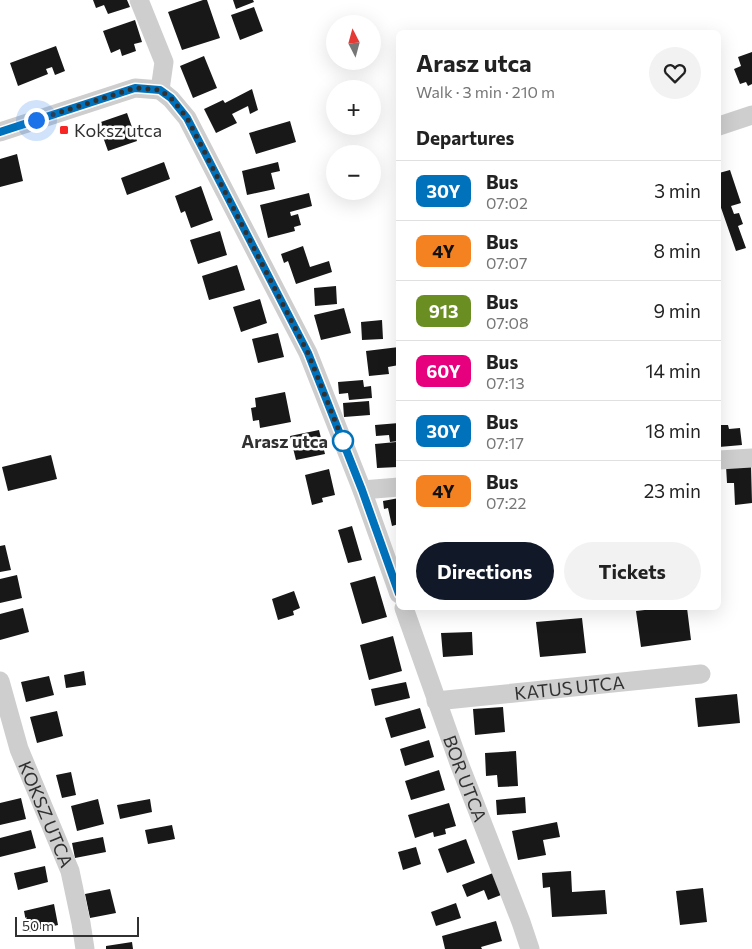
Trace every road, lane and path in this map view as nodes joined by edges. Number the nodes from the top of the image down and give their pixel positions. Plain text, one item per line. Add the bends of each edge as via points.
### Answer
1 (139, 0) edge
2 (160, 90) junction
3 (752, 115) edge
4 (721, 125) edge
5 (0, 132) edge
6 (752, 458) edge
7 (721, 460) edge
8 (396, 487) edge
9 (362, 490) junction
10 (396, 586) edge
11 (405, 610) edge
12 (702, 674) dead end
13 (0, 681) edge
14 (436, 701) junction
15 (85, 949) edge
16 (530, 949) edge

1 - 2 street via 164,62
2 - 5 street via 135,88
2 - 9 street via 187,118 308,353
3 - 4 street
6 - 7 street
8 - 9 street
9 - 10 street
11 - 14 street, BOR UTCA
12 - 14 street, KATUS UTCA
13 - 15 street, KOKSZ UTCA via 19,749 70,871
14 - 16 street, BOR UTCA

